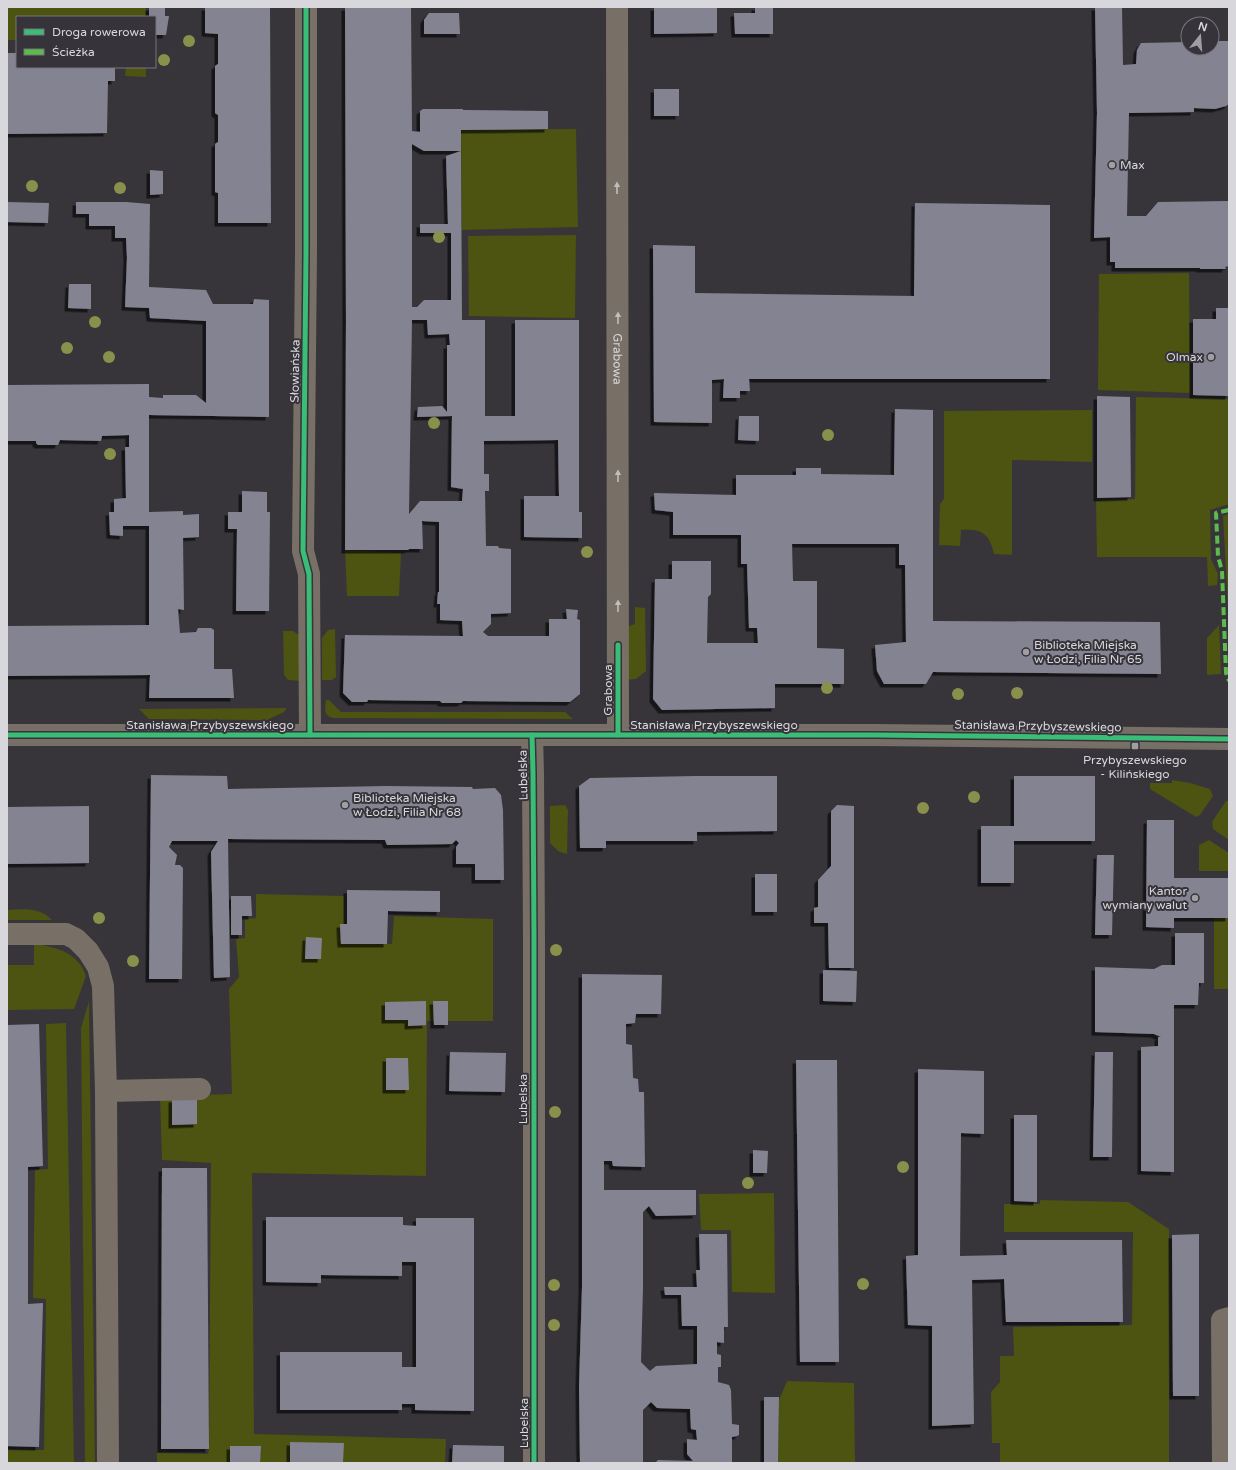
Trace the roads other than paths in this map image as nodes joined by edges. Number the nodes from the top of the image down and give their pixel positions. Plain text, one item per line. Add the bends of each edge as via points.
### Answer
1 (306, 7) edge
2 (617, 7) edge
3 (7, 735) edge
4 (310, 735) junction
5 (532, 735) junction
6 (618, 735) junction
7 (1229, 739) edge
8 (7, 934) edge
9 (200, 1089) dead end
10 (106, 1091) junction
11 (1229, 1318) edge
12 (108, 1463) edge
13 (534, 1463) edge
14 (1222, 1463) edge

1 - 4 street, Słowiańska via 303,551 309,574
6 -> 2 street, Grabowa
3 - 4 street, Stanisława Przybyszewskiego
4 - 5 street, Stanisława Przybyszewskiego
5 - 6 street, Stanisława Przybyszewskiego
5 - 13 street, Lubelska
6 - 7 street, Stanisława Przybyszewskiego
8 - 10 street via 66,934 76,939 88,951 98,967 103,986
9 - 10 street
10 - 12 street
11 - 14 street via 1222,1320

